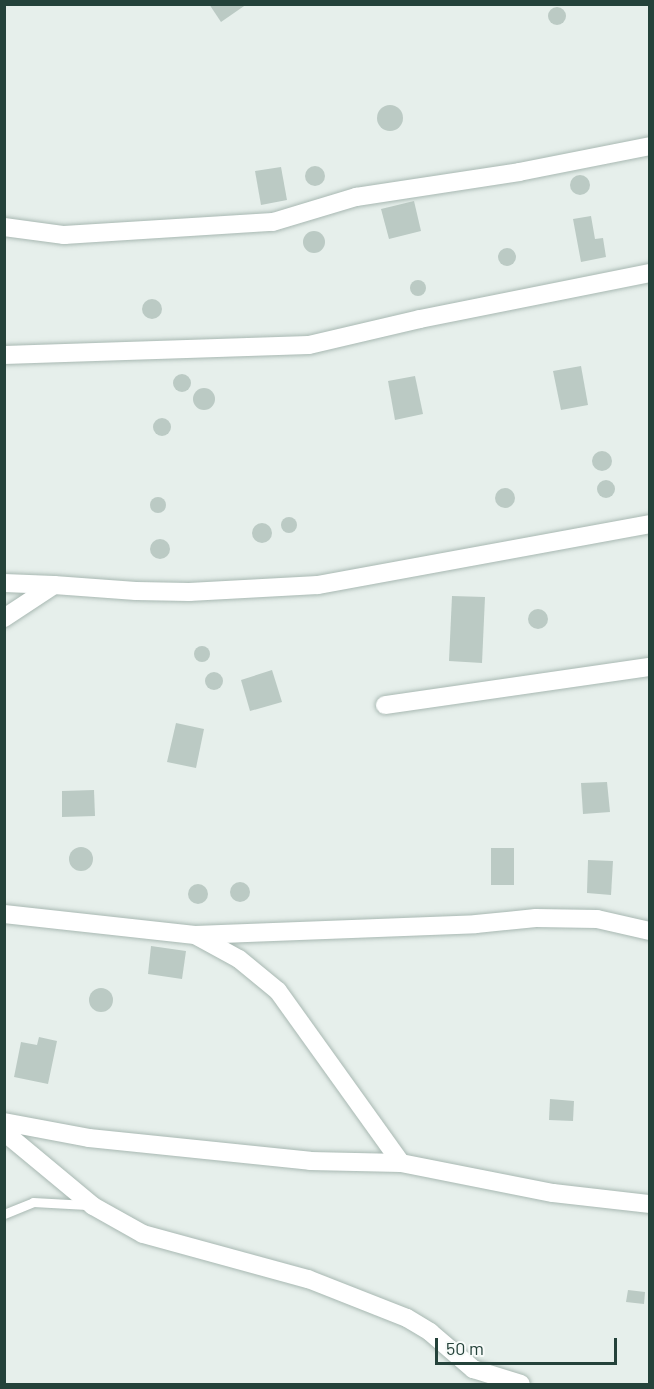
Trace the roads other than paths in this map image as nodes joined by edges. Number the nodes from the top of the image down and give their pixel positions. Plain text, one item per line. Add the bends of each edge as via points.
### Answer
1 (650, 146) edge
2 (4, 227) edge
3 (650, 273) edge
4 (4, 355) edge
5 (650, 524) edge
6 (4, 583) edge
7 (54, 585) junction
8 (4, 618) edge
9 (650, 667) edge
10 (385, 705) dead end
11 (4, 914) edge
12 (650, 931) edge
13 (195, 935) junction
14 (4, 1122) edge
15 (4, 1132) edge
16 (401, 1163) junction
17 (650, 1204) edge
18 (93, 1206) junction
19 (4, 1214) edge
20 (520, 1384) edge

1 - 2 street via 519,172 356,197 273,222 64,235
3 - 4 street via 309,345
5 - 7 street via 318,585 189,592
6 - 7 street
7 - 8 street
9 - 10 street
11 - 13 street
12 - 13 street via 597,919 536,918 476,924
13 - 16 street via 239,958 278,991
14 - 16 street via 89,1138 310,1161
15 - 18 street
16 - 17 street via 553,1193
18 - 19 lane via 33,1202
18 - 20 street via 143,1234 308,1279 407,1318 473,1369

